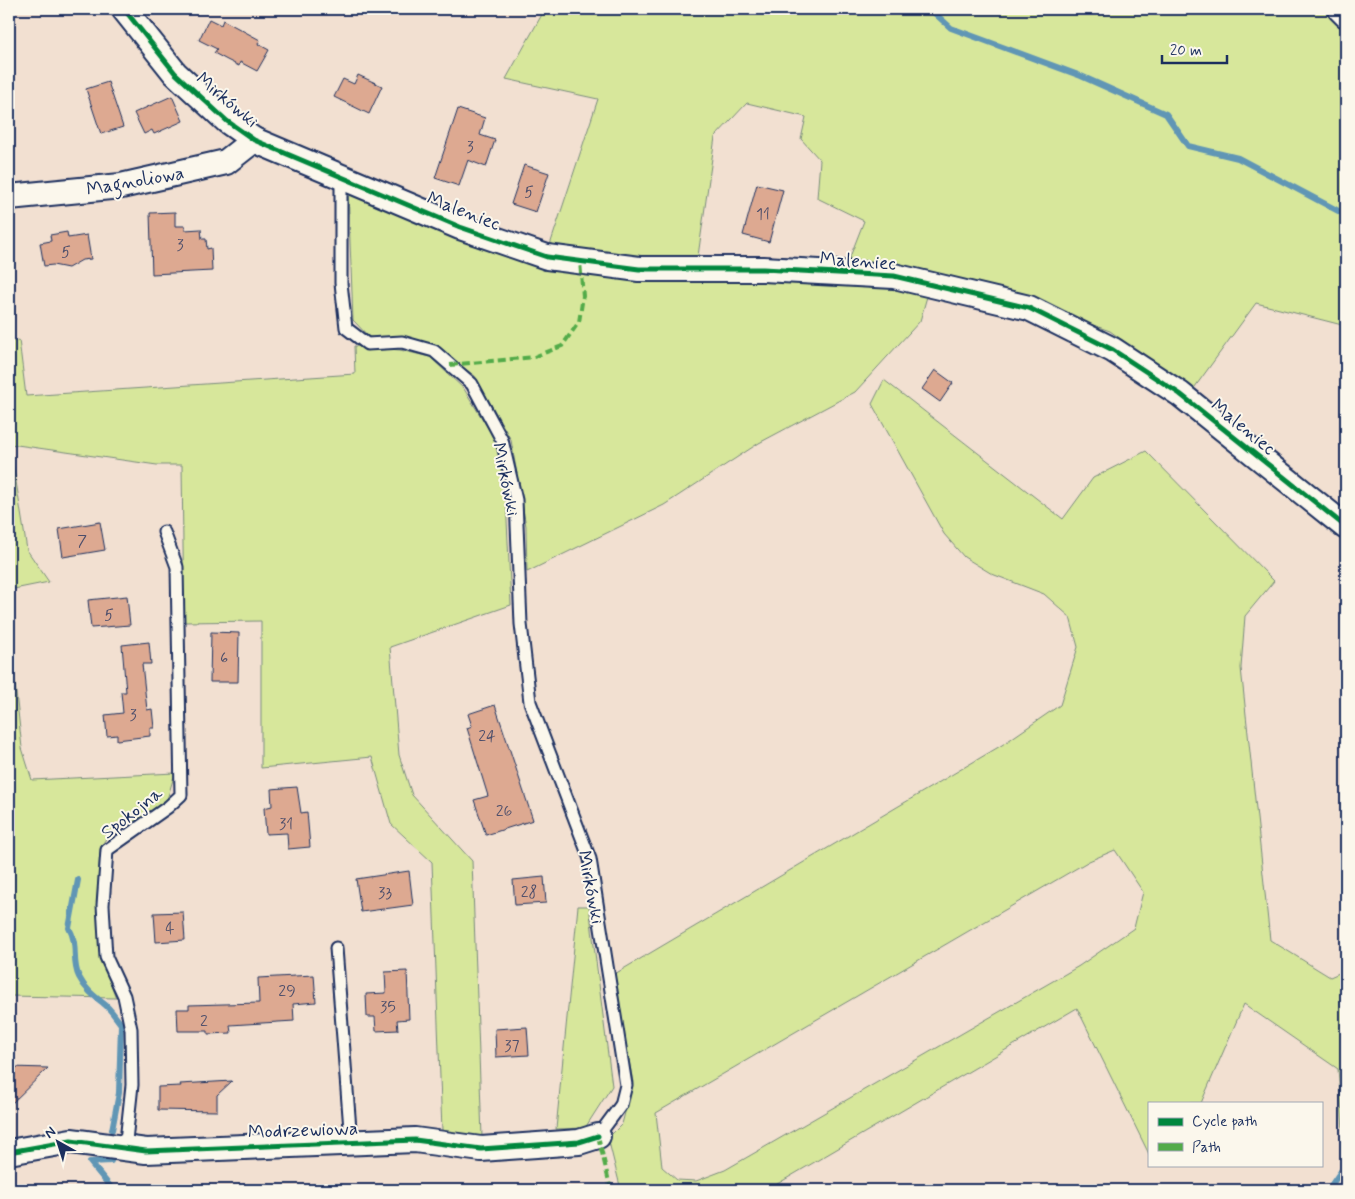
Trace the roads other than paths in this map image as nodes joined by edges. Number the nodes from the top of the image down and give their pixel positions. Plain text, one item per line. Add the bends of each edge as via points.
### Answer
1 (124, 9) edge
2 (1340, 9) edge
3 (1346, 14) edge
4 (254, 140) junction
5 (341, 175) junction
6 (9, 197) edge
7 (1346, 527) edge
8 (164, 532) dead end
9 (336, 948) dead end
10 (598, 1136) joint
11 (351, 1142) junction
12 (125, 1150) junction
13 (9, 1152) edge

1 - 4 street, Mirkówki via 175,73 227,121
2 - 3 street
4 - 5 street, Mirkówki
4 - 6 street, Magnoliowa via 226,162 121,186
5 - 7 street, Maleniec via 460,227 547,257 639,269 763,269 894,276 1029,308 1113,350 1180,394
5 - 10 lane, Mirkówki via 341,282 346,328 367,344 402,342 434,351 472,384 502,440 516,500 521,624 530,702 590,859 626,1085 622,1105
8 - 12 lane, Spokojna via 177,567 181,794 168,807 107,850 103,905 106,957 124,996 131,1029 132,1085
9 - 11 lane, Modrzewiowa
10 - 11 street, Modrzewiowa via 579,1142 482,1150 415,1140
11 - 12 street, Modrzewiowa
12 - 13 street, Modrzewiowa via 71,1141

